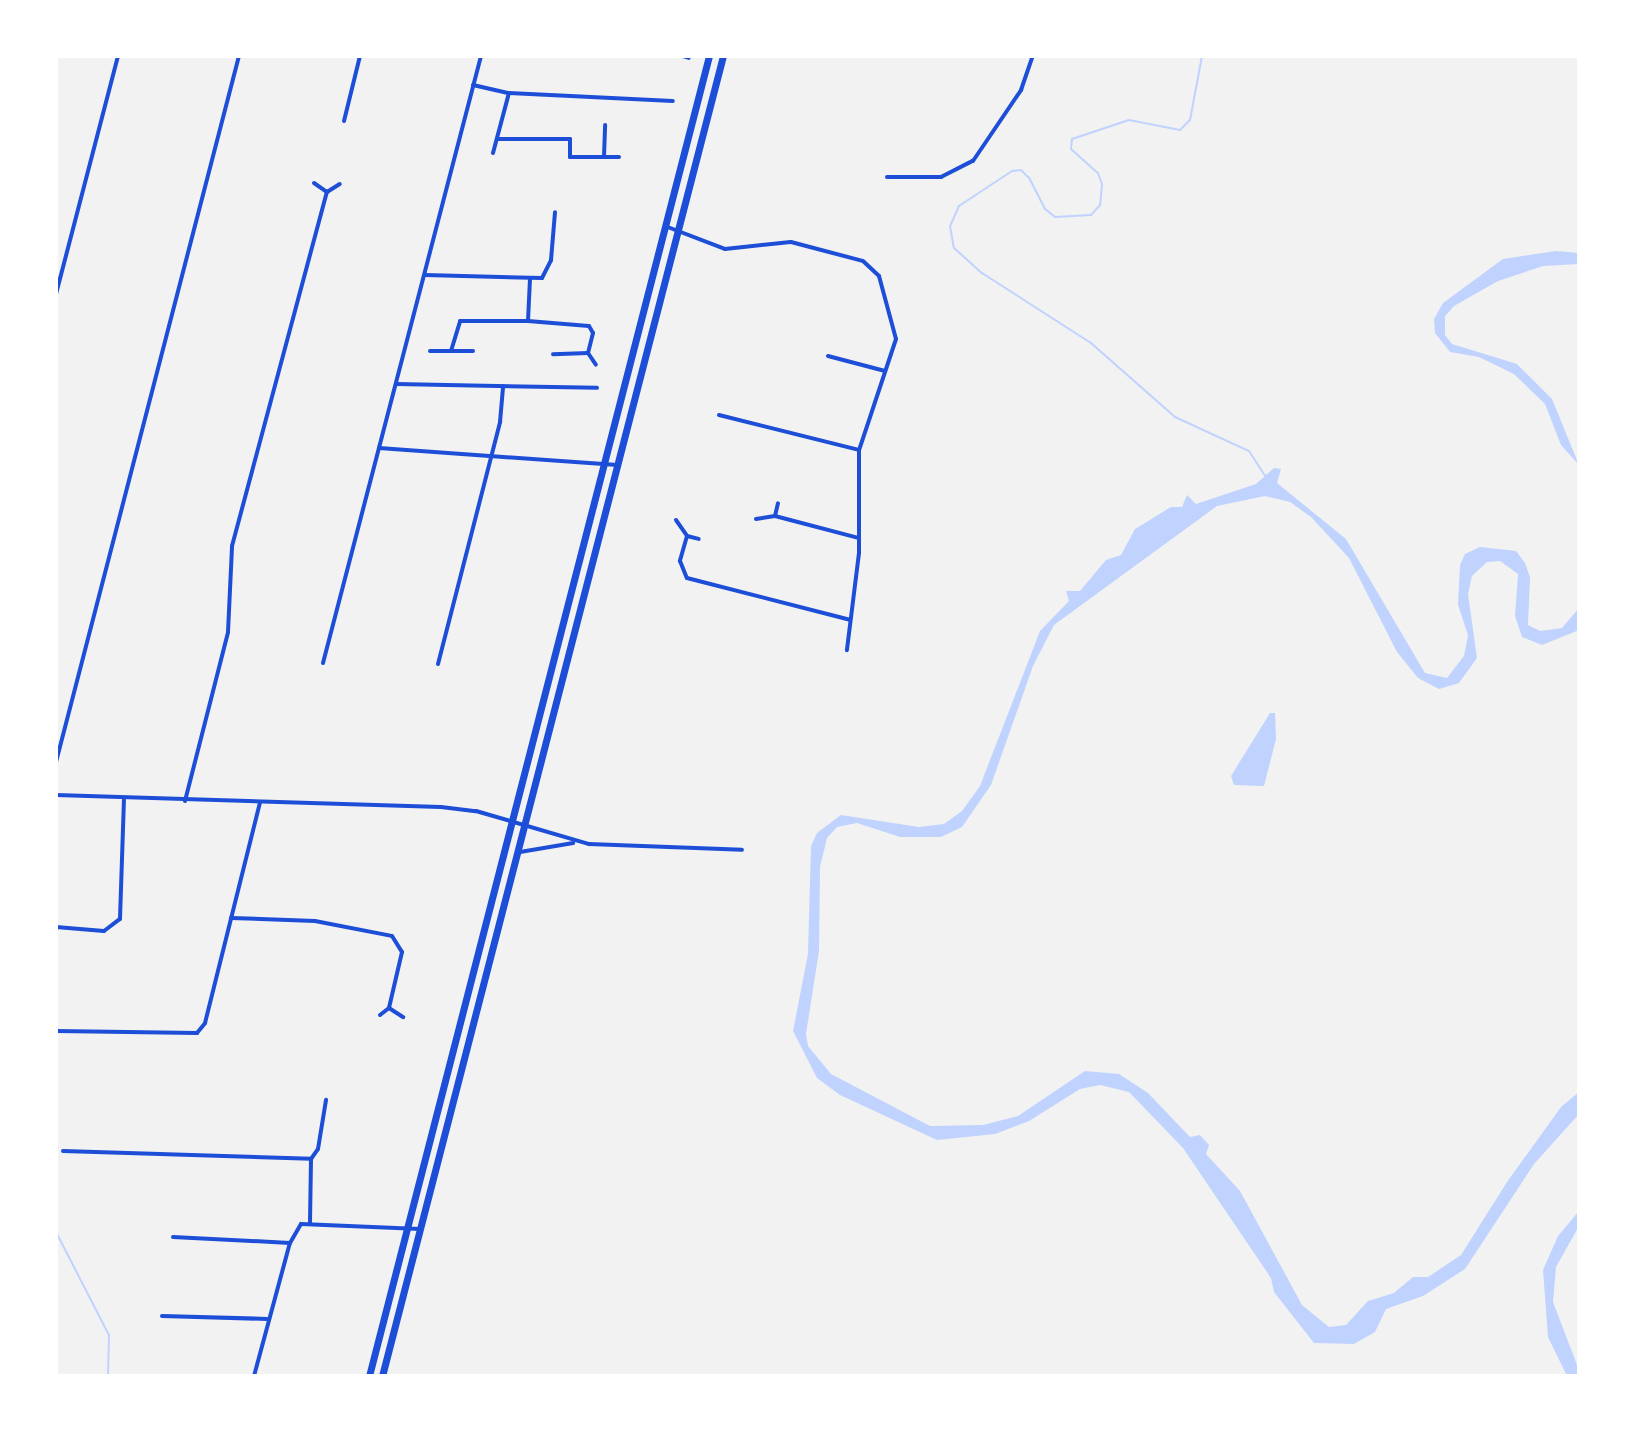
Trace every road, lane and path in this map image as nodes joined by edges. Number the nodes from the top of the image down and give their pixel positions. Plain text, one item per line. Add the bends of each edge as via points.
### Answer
1 (118, 56) edge
2 (239, 56) edge
3 (360, 56) edge
4 (481, 56) edge
5 (709, 56) edge
6 (723, 56) edge
7 (1033, 56) edge
8 (473, 85) junction
9 (509, 93) junction
10 (673, 101) dead end
11 (344, 121) dead end
12 (605, 125) dead end
13 (497, 139) junction
14 (493, 153) dead end
15 (604, 157) junction
16 (619, 157) dead end
17 (887, 177) dead end
18 (314, 183) dead end
19 (340, 184) dead end
20 (327, 192) junction
21 (555, 212) dead end
22 (665, 226) junction
23 (677, 231) junction
24 (425, 275) junction
25 (530, 279) junction
26 (56, 294) edge
27 (528, 321) junction
28 (430, 351) dead end
29 (451, 351) junction
30 (473, 351) dead end
31 (588, 353) junction
32 (553, 354) dead end
33 (828, 356) dead end
34 (596, 365) dead end
35 (885, 371) junction
36 (396, 384) junction
37 (503, 386) junction
38 (597, 388) dead end
39 (719, 415) dead end
40 (379, 448) junction
41 (859, 450) junction
42 (491, 454) junction
43 (604, 462) junction
44 (617, 465) junction
45 (778, 503) dead end
46 (775, 516) junction
47 (756, 519) dead end
48 (676, 520) dead end
49 (687, 536) junction
50 (859, 538) junction
51 (699, 539) dead end
52 (851, 621) junction
53 (847, 650) dead end
54 (323, 663) dead end
55 (438, 664) dead end
56 (56, 762) edge
57 (56, 795) edge
58 (124, 800) junction
59 (185, 801) junction
60 (260, 803) junction
61 (511, 822) junction
62 (523, 827) junction
63 (580, 843) junction
64 (742, 850) dead end
65 (514, 861) junction
66 (231, 918) junction
67 (56, 927) edge
68 (389, 1008) junction
69 (380, 1015) dead end
70 (403, 1017) dead end
71 (56, 1031) edge
72 (326, 1100) dead end
73 (63, 1151) dead end
74 (311, 1159) junction
75 (310, 1224) junction
76 (407, 1226) junction
77 (420, 1229) junction
78 (173, 1237) dead end
79 (290, 1243) junction
80 (162, 1316) dead end
81 (267, 1319) junction
82 (254, 1376) edge
83 (369, 1376) edge
84 (382, 1376) edge

1 - 26 street
2 - 56 street
3 - 11 street
4 - 8 street
5 - 22 main road
6 - 23 main road
7 - 17 street via 1021,90 973,161 941,177
8 - 9 street
8 - 24 street
9 - 10 street
9 - 13 street
12 - 15 street
13 - 14 street
13 - 15 street via 570,139 570,157
15 - 16 street
18 - 20 street
19 - 20 street
20 - 59 street via 232,546 228,632
21 - 25 street via 546,274
22 - 23 street
22 - 43 main road
23 - 35 street via 741,251 791,242 874,267 896,329
23 - 44 main road
24 - 25 street
24 - 36 street
25 - 27 street
27 - 29 street via 460,321
27 - 31 street via 585,323 593,333
28 - 29 street
29 - 30 street
31 - 32 street
31 - 34 street
33 - 35 street
35 - 41 street
36 - 37 street
36 - 40 street
37 - 38 street
37 - 42 street
39 - 41 street
40 - 42 street
40 - 54 street
41 - 50 street
42 - 43 street
42 - 55 street
43 - 44 street
43 - 61 main road
44 - 62 main road
45 - 46 street
46 - 47 street
46 - 50 street
48 - 49 street
49 - 51 street
49 - 52 street via 680,561 687,578
50 - 52 street
52 - 53 street
57 - 58 street
58 - 59 street
58 - 67 street via 120,919 104,931
59 - 60 street
60 - 61 street via 441,807
60 - 66 street
61 - 62 street
61 - 76 main road
62 - 63 street
62 - 65 main road
63 - 64 street
63 - 65 street via 527,847
65 - 77 main road
66 - 68 street via 315,921 392,936 402,952
66 - 71 street via 205,1023 197,1033
68 - 69 street
68 - 70 street
72 - 74 street via 318,1149
73 - 74 street
74 - 75 street
75 - 76 street
75 - 79 street via 301,1224
76 - 77 street
76 - 83 main road
77 - 84 main road
78 - 79 street
79 - 81 street
80 - 81 street
81 - 82 street

